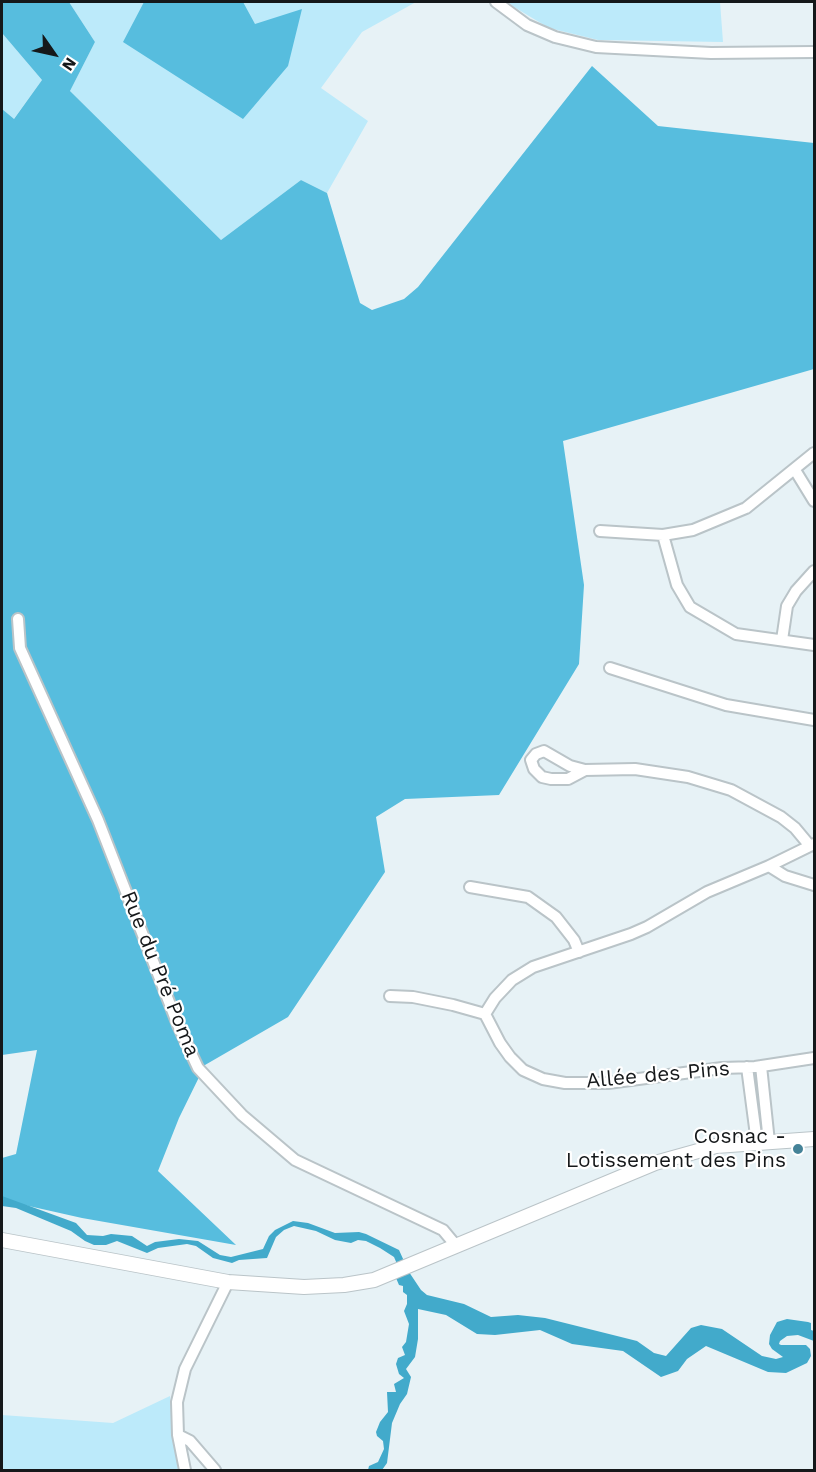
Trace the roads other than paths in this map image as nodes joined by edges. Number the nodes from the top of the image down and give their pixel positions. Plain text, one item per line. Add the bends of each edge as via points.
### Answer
1 (496, 2) edge
2 (814, 52) edge
3 (814, 453) edge
4 (795, 470) junction
5 (814, 501) edge
6 (600, 531) dead end
7 (663, 536) junction
8 (814, 571) edge
9 (18, 619) dead end
10 (782, 640) junction
11 (814, 645) edge
12 (610, 668) dead end
13 (814, 720) edge
14 (585, 770) dead end
15 (812, 845) edge
16 (769, 866) junction
17 (814, 885) edge
18 (470, 887) dead end
19 (579, 952) junction
20 (390, 996) dead end
21 (485, 1014) junction
22 (814, 1058) edge
23 (754, 1067) junction
24 (814, 1139) edge
25 (763, 1142) junction
26 (2, 1240) edge
27 (455, 1247) junction
28 (228, 1282) junction
29 (178, 1435) junction
30 (185, 1470) edge
31 (215, 1470) edge

1 - 2 street via 527,25 596,47 711,53
3 - 4 street
4 - 5 street
4 - 7 street via 746,508 693,530
6 - 7 street
7 - 10 street via 677,585 690,607 736,634
8 - 10 street via 787,606
9 - 27 street, Rue du Pré Poma via 20,648 98,820 198,1068 242,1115 295,1160 442,1230
10 - 11 street
12 - 13 street via 726,705
14 - 15 street via 634,769 688,777 731,790 781,817
15 - 16 street
16 - 17 street
16 - 19 street via 707,892 646,927
18 - 19 street via 528,897 556,917
19 - 21 street via 532,967 512,980
20 - 21 street via 413,997
21 - 23 street, Allée des Pins via 510,1058 523,1070 543,1079 608,1083
22 - 23 street, Allée des Pins
23 - 25 street
24 - 25 street
25 - 27 street via 716,1146 654,1163
26 - 28 street
27 - 28 street via 374,1280 344,1285 304,1287
28 - 29 street via 185,1369 177,1402
29 - 30 street
29 - 31 street via 190,1441

